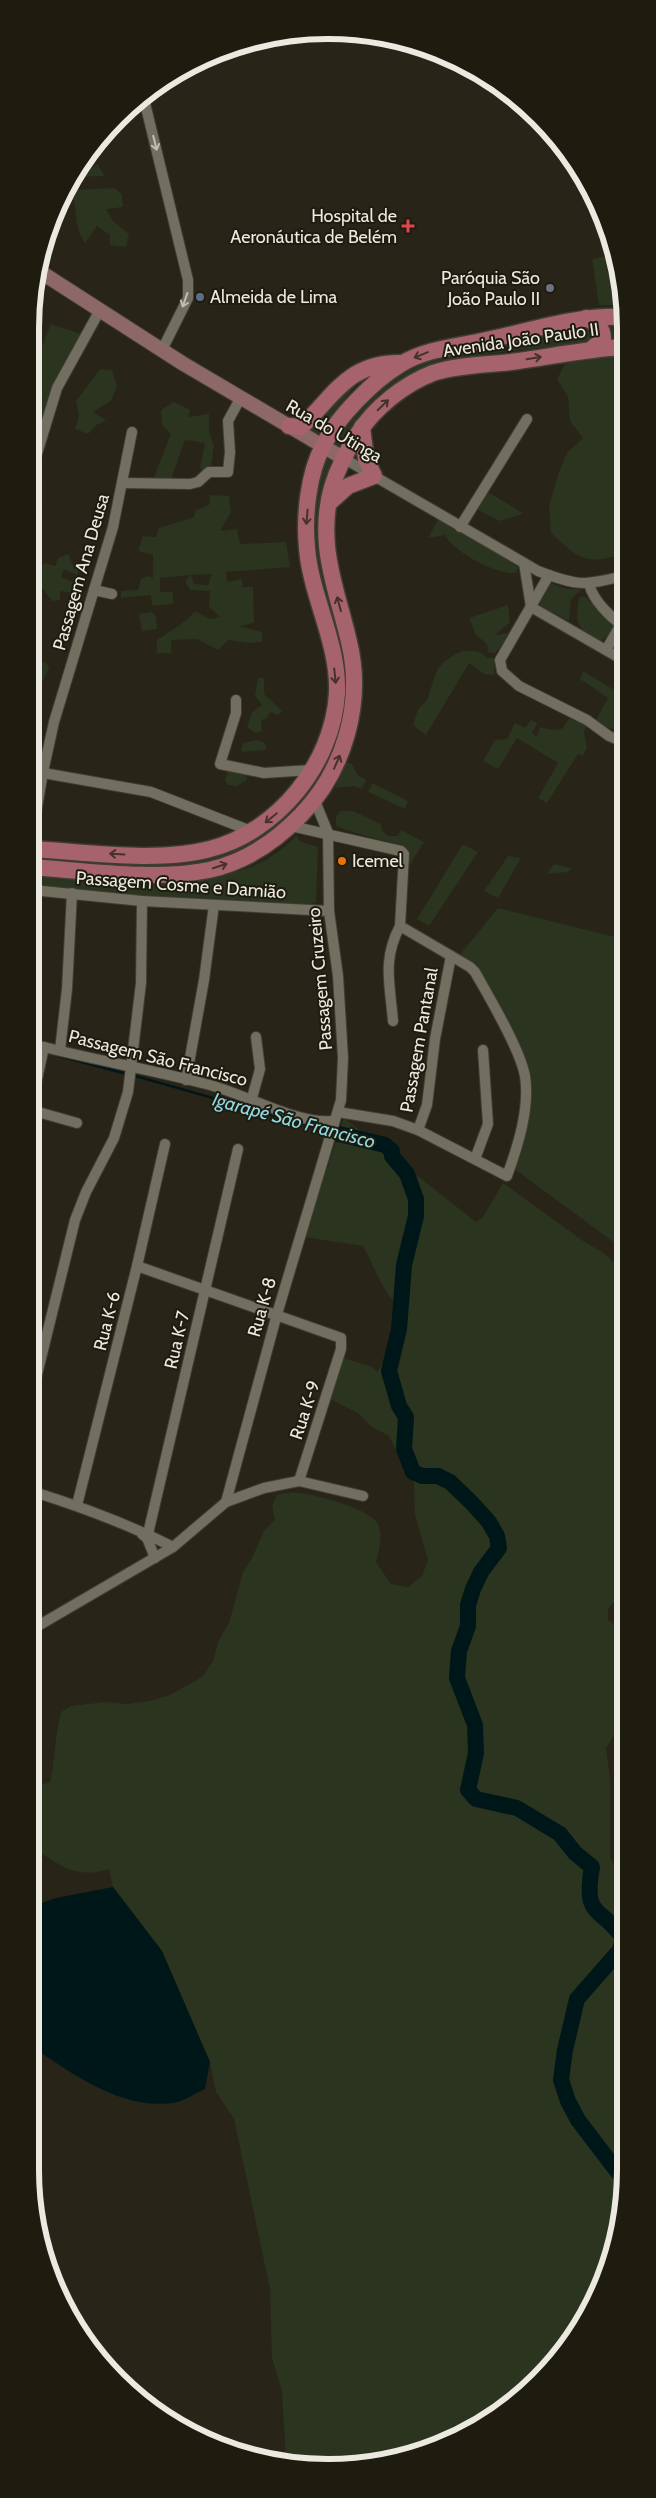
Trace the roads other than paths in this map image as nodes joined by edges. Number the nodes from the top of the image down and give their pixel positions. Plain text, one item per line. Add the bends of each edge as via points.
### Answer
1 (146, 104) edge
2 (44, 275) edge
3 (100, 310) junction
4 (617, 317) edge
5 (586, 318) junction
6 (617, 347) edge
7 (592, 349) junction
8 (162, 350) junction
9 (402, 363) junction
10 (240, 399) junction
11 (527, 419) dead end
12 (308, 420) junction
13 (289, 426) junction
14 (362, 427) junction
15 (132, 432) dead end
16 (308, 437) junction
17 (323, 446) junction
18 (39, 447) edge
19 (343, 458) junction
20 (374, 476) junction
21 (122, 483) junction
22 (329, 503) junction
23 (460, 527) junction
24 (524, 563) junction
25 (549, 575) junction
26 (617, 578) edge
27 (589, 584) junction
28 (94, 590) junction
29 (112, 594) dead end
30 (530, 607) junction
31 (617, 620) edge
32 (617, 633) edge
33 (606, 650) junction
34 (617, 656) edge
35 (236, 700) dead end
36 (617, 739) edge
37 (39, 766) edge
38 (311, 770) junction
39 (39, 772) edge
40 (315, 801) junction
41 (291, 826) junction
42 (251, 831) junction
43 (328, 833) junction
44 (39, 849) edge
45 (39, 867) edge
46 (39, 890) edge
47 (72, 893) junction
48 (142, 900) junction
49 (214, 905) junction
50 (328, 911) junction
51 (400, 926) junction
52 (451, 956) junction
53 (393, 1021) dead end
54 (256, 1037) dead end
55 (39, 1048) edge
56 (44, 1050) junction
57 (60, 1050) junction
58 (483, 1050) dead end
59 (130, 1072) junction
60 (39, 1074) edge
61 (186, 1080) junction
62 (252, 1098) junction
63 (39, 1110) edge
64 (77, 1123) dead end
65 (333, 1124) junction
66 (418, 1130) junction
67 (165, 1144) dead end
68 (238, 1148) dead end
69 (475, 1159) junction
70 (137, 1266) junction
71 (206, 1290) junction
72 (277, 1314) junction
73 (39, 1353) edge
74 (42, 1354) junction
75 (39, 1366) edge
76 (299, 1481) junction
77 (39, 1494) edge
78 (363, 1496) dead end
79 (226, 1502) junction
80 (77, 1506) junction
81 (146, 1535) junction
82 (173, 1547) junction
83 (154, 1558) junction
84 (39, 1625) edge

1 -> 8 street via 188,280 188,298
2 - 3 street, Rua do Utinga
3 - 8 street, Rua do Utinga
3 - 18 street via 57,388
4 - 5 main road, Avenida João Paulo II
5 - 7 main road via 596,322 603,334 603,339
5 -> 9 main road, Avenida João Paulo II via 427,352
6 - 7 main road, Avenida João Paulo II
14 -> 7 main road, Avenida João Paulo II via 391,398 433,374
8 - 10 street, Rua do Utinga
9 - 12 main road via 382,363 357,374 331,394
9 - 17 main road, Avenida João Paulo II via 347,412
10 - 13 street, Rua do Utinga
10 - 21 street via 228,421 228,472 209,472 198,482 190,484
11 - 23 street
12 - 13 main road via 300,427
12 - 16 main road
13 - 16 street, Rua do Utinga
14 - 19 main road, Avenida João Paulo II
14 - 20 main road via 366,459
15 - 21 street, Passagem Ana Deusa
16 - 17 street, Rua do Utinga
17 - 19 street, Rua do Utinga
17 -> 38 main road, Avenida João Paulo II via 309,501 307,549 333,654 337,693 330,727
19 - 20 street, Rua do Utinga
19 - 22 main road, Avenida João Paulo II via 334,478
20 - 22 main road via 348,486
20 - 23 street, Rua do Utinga
21 - 28 street, Passagem Ana Deusa
40 -> 22 main road, Avenida João Paulo II via 345,744 354,695 350,644 329,564 326,529
23 - 24 street, Rua do Utinga
24 - 25 street, Rua do Utinga
24 - 30 street
25 - 27 street, Rua do Utinga via 565,582
25 - 30 street
26 - 27 street, Rua do Utinga
27 - 31 street via 591,592
28 - 29 street
28 - 37 street, Passagem Ana Deusa
30 - 33 street
30 - 36 street via 500,660 502,671 519,686 588,720
32 - 33 street
33 - 34 street
35 - 38 street via 236,713 220,764 264,773
38 -> 42 main road, Avenida João Paulo II via 283,808
39 - 42 street via 152,792
40 - 41 main road, Avenida João Paulo II
40 - 43 street
41 - 43 street
45 -> 41 main road, Avenida João Paulo II via 138,874 209,870 261,848
42 -> 44 main road, Avenida João Paulo II via 211,849 173,856
43 - 50 street, Passagem Cruzeiro
43 - 51 street via 397,849 404,854
46 - 47 street, Passagem Cosme e Damião
47 - 48 street, Passagem Cosme e Damião
47 - 57 street
48 - 49 street, Passagem Cosme e Damião
48 - 59 street via 141,983
49 - 50 street, Passagem Cosme e Damião
49 - 61 street
50 - 65 street, Passagem Cruzeiro via 338,976 343,1058 342,1083
51 - 52 street
51 - 53 street via 392,940 388,968
52 - 66 street, Passagem Pantanal via 435,1039 427,1105
52 - 69 street, Passagem São Francisco via 475,972 522,1068 525,1088 523,1120 507,1176
54 - 62 street via 260,1069
55 - 56 street, Passagem São Francisco
56 - 57 street, Passagem São Francisco
56 - 60 street
57 - 59 street, Passagem São Francisco
58 - 69 street via 488,1124
59 - 61 street, Passagem São Francisco
59 - 74 street via 126,1100 114,1138 75,1220
61 - 62 street, Passagem São Francisco
62 - 65 street, Passagem São Francisco via 293,1115
63 - 64 street
65 - 66 street, Passagem São Francisco via 393,1121
65 - 72 street, Rua K-8
66 - 69 street, Passagem São Francisco
67 - 70 street, Rua K-6
68 - 71 street, Rua K-7
70 - 71 street
70 - 80 street, Rua K-6
71 - 72 street
71 - 81 street, Rua K-7
72 - 76 street, Rua K-9 via 338,1336 342,1342
72 - 79 street, Rua K-8
73 - 74 street
74 - 75 street
76 - 78 street
76 - 79 street via 264,1488
77 - 80 street
79 - 82 street
80 - 81 street
81 - 82 street
81 - 83 street
82 - 83 street
83 - 84 street

